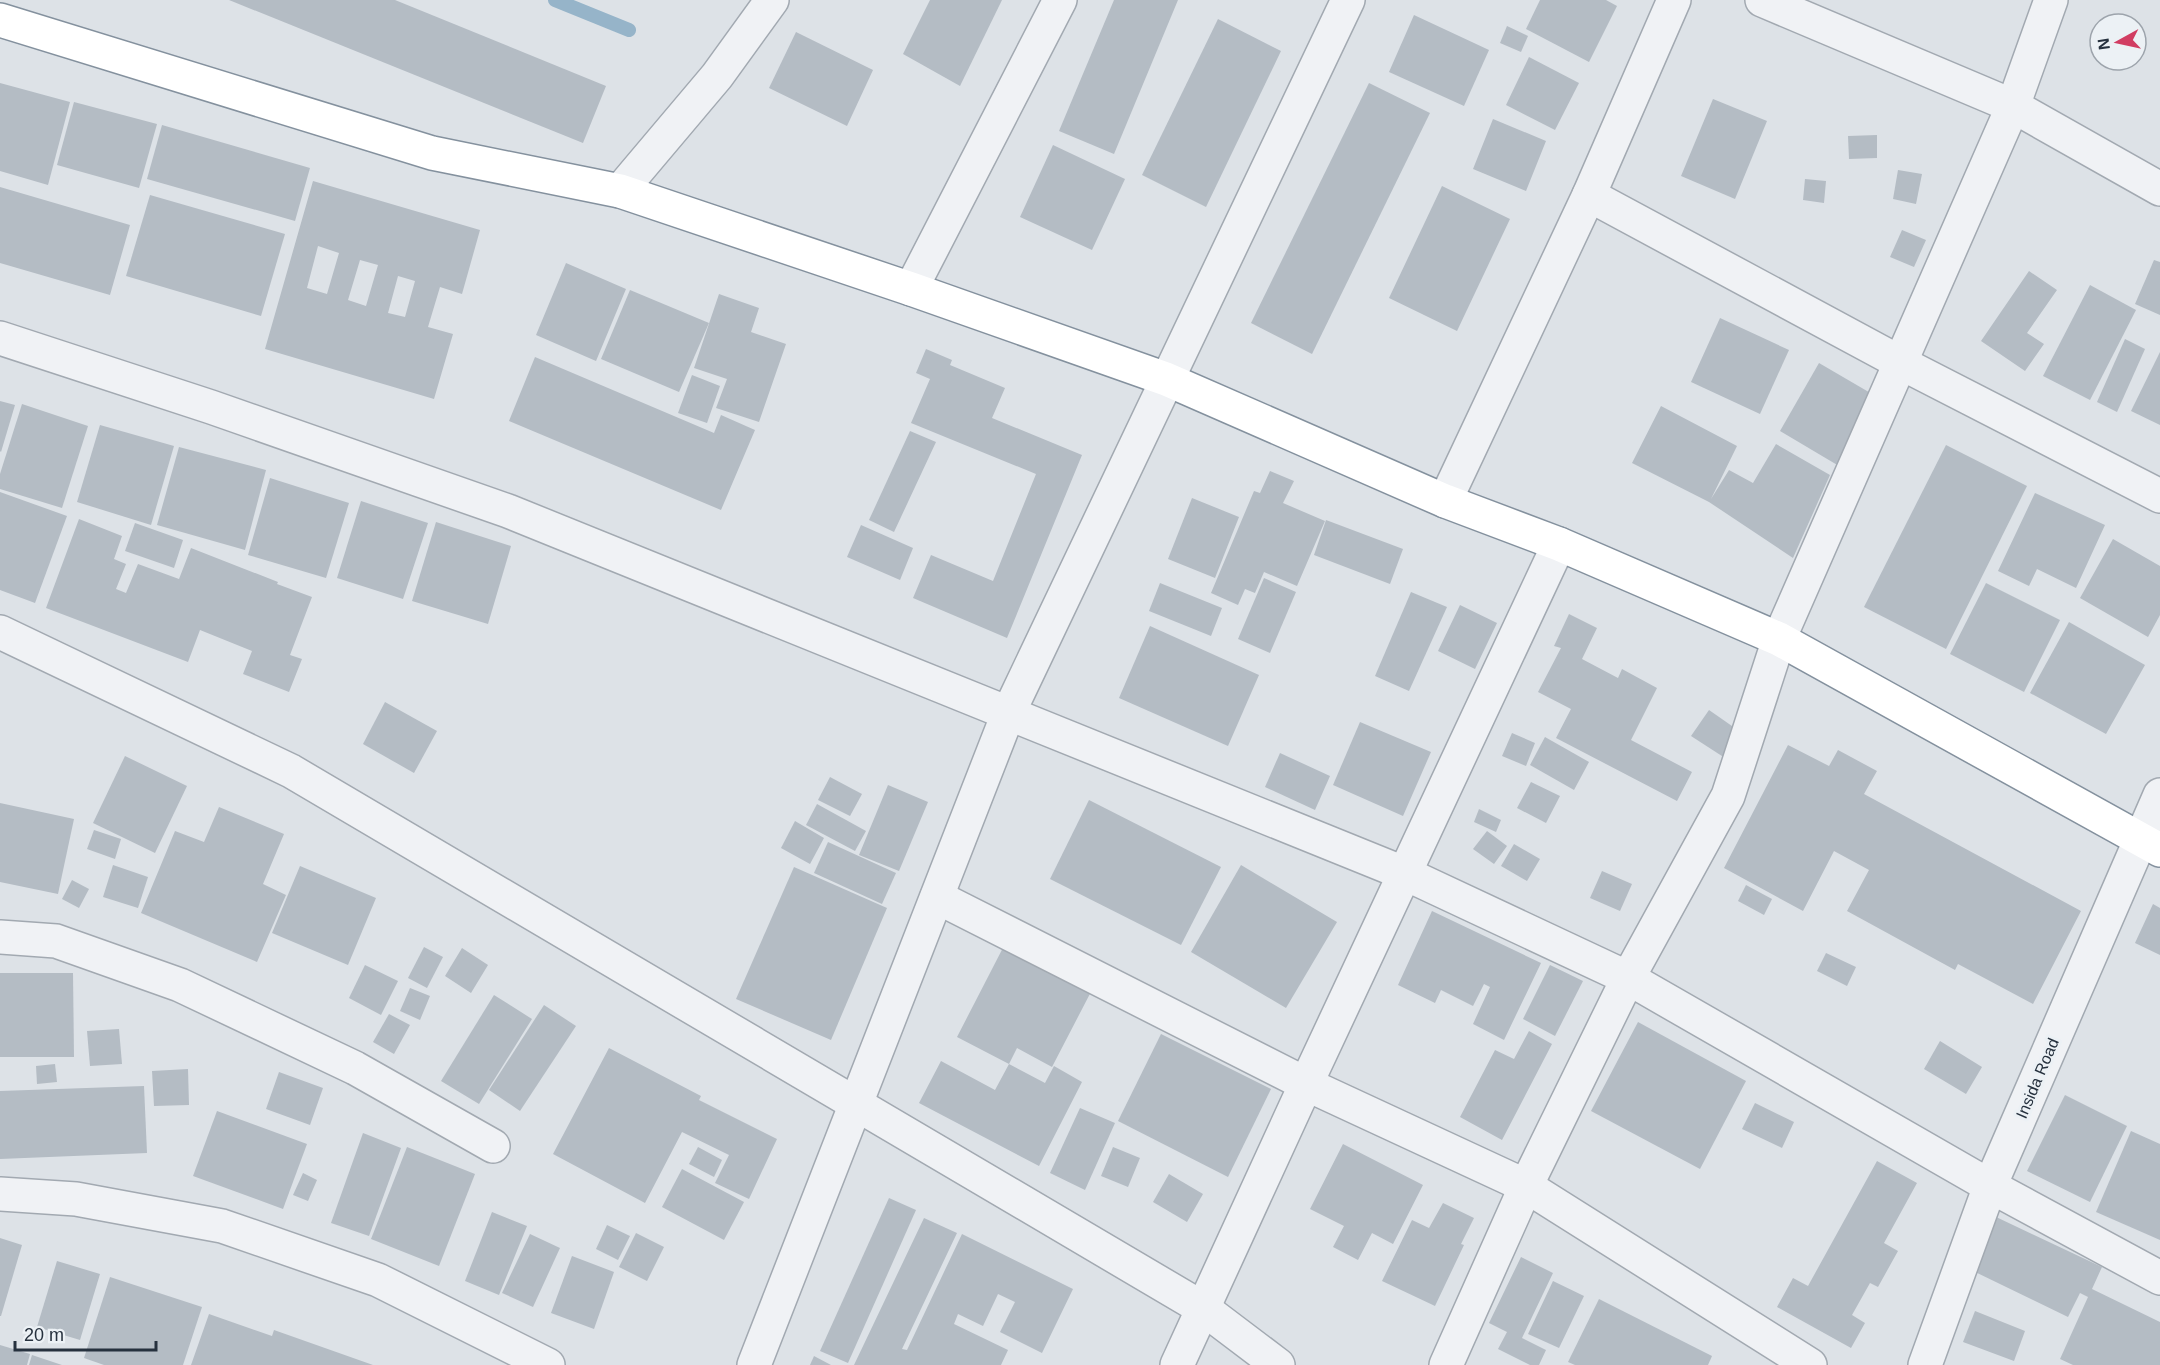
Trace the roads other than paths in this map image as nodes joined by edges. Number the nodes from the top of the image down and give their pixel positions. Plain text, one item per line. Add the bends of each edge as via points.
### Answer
1 (772, 0) edge
2 (1060, 0) edge
3 (1348, 0) edge
4 (1674, 0) edge
5 (1762, 0) edge
6 (2051, 0) edge
7 (0, 20) edge
8 (2013, 106) junction
9 (2160, 189) edge
10 (620, 191) junction
11 (1589, 195) junction
12 (911, 290) junction
13 (0, 338) edge
14 (1901, 363) junction
15 (1166, 379) junction
16 (2160, 496) edge
17 (1445, 501) junction
18 (1559, 544) junction
19 (0, 632) edge
20 (1779, 639) junction
21 (1008, 714) junction
22 (2160, 795) edge
23 (2150, 844) edge
24 (1406, 874) junction
25 (937, 897) junction
26 (0, 937) edge
27 (1628, 978) junction
28 (1306, 1084) junction
29 (856, 1105) junction
30 (493, 1146) dead end
31 (1526, 1186) junction
32 (1990, 1186) junction
33 (0, 1194) edge
34 (2160, 1278) edge
35 (1204, 1309) junction
36 (548, 1365) edge
37 (754, 1365) edge
38 (1178, 1365) edge
39 (1278, 1365) edge
40 (1446, 1365) edge
41 (1810, 1365) edge
42 (1925, 1365) edge

1 - 10 street via 717,76
2 - 12 street
3 - 15 street
4 - 11 street
5 - 8 street
6 - 8 street
7 - 10 highway via 432,153
8 - 9 street
8 - 14 street
10 - 12 highway
11 - 14 street
11 - 17 street
12 - 15 highway
13 - 21 street via 508,511
14 - 16 street
14 - 20 street
15 - 17 highway
15 - 21 street
17 - 18 highway
18 - 20 highway
18 - 24 street
19 - 29 street via 291,771
20 - 23 highway
20 - 27 street via 1728,795
21 - 24 street
21 - 25 street
22 - 23 street, Insida Road
23 - 32 street, Insida Road
24 - 27 street
24 - 28 street
25 - 28 street
25 - 29 street
26 - 30 street via 56,941 180,985 355,1068
27 - 31 street
27 - 32 street
28 - 31 street
28 - 35 street
29 - 35 street
29 - 37 street
31 - 40 street
31 - 41 street
32 - 34 street
32 - 42 street, Insida Road
33 - 36 street via 76,1199 222,1226 378,1280
35 - 38 street
35 - 39 street

